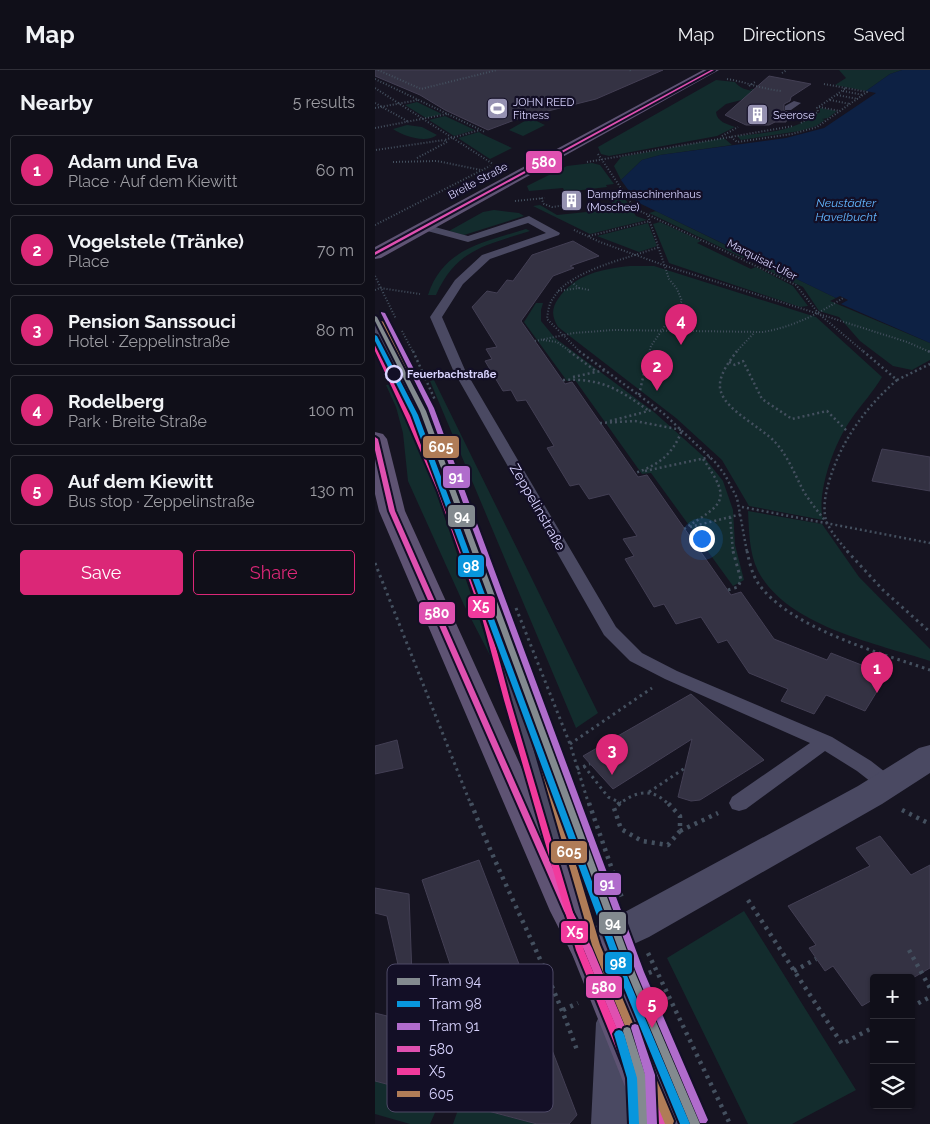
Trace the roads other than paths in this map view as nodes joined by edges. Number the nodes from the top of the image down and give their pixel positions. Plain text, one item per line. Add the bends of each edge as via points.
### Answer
1 (687, 70) edge
2 (718, 74) edge
3 (797, 102) dead end
4 (788, 108) dead end
5 (454, 194) dead end
6 (424, 227) junction
7 (375, 254) edge
8 (375, 326) edge
9 (375, 439) edge
10 (825, 742) junction
11 (930, 757) edge
12 (895, 797) junction
13 (739, 802) road end
14 (587, 948) junction
15 (616, 1019) junction
16 (612, 1124) edge
17 (661, 1124) edge

1 - 5 main road, Breite Straße
2 - 6 main road, Breite Straße
3 - 4 lane
6 - 7 main road, Breite Straße
6 - 10 lane, Zeppelinstraße via 468,239 529,219 555,233 486,257 459,282 436,316 459,370 610,631 636,657
8 - 14 lane via 449,488 489,602
9 - 14 main road via 393,511
10 - 12 lane, Zeppelinstraße via 864,766
10 - 13 lane
11 - 12 street
12 - 14 street
14 - 15 main road
15 - 16 street
15 - 17 main road

